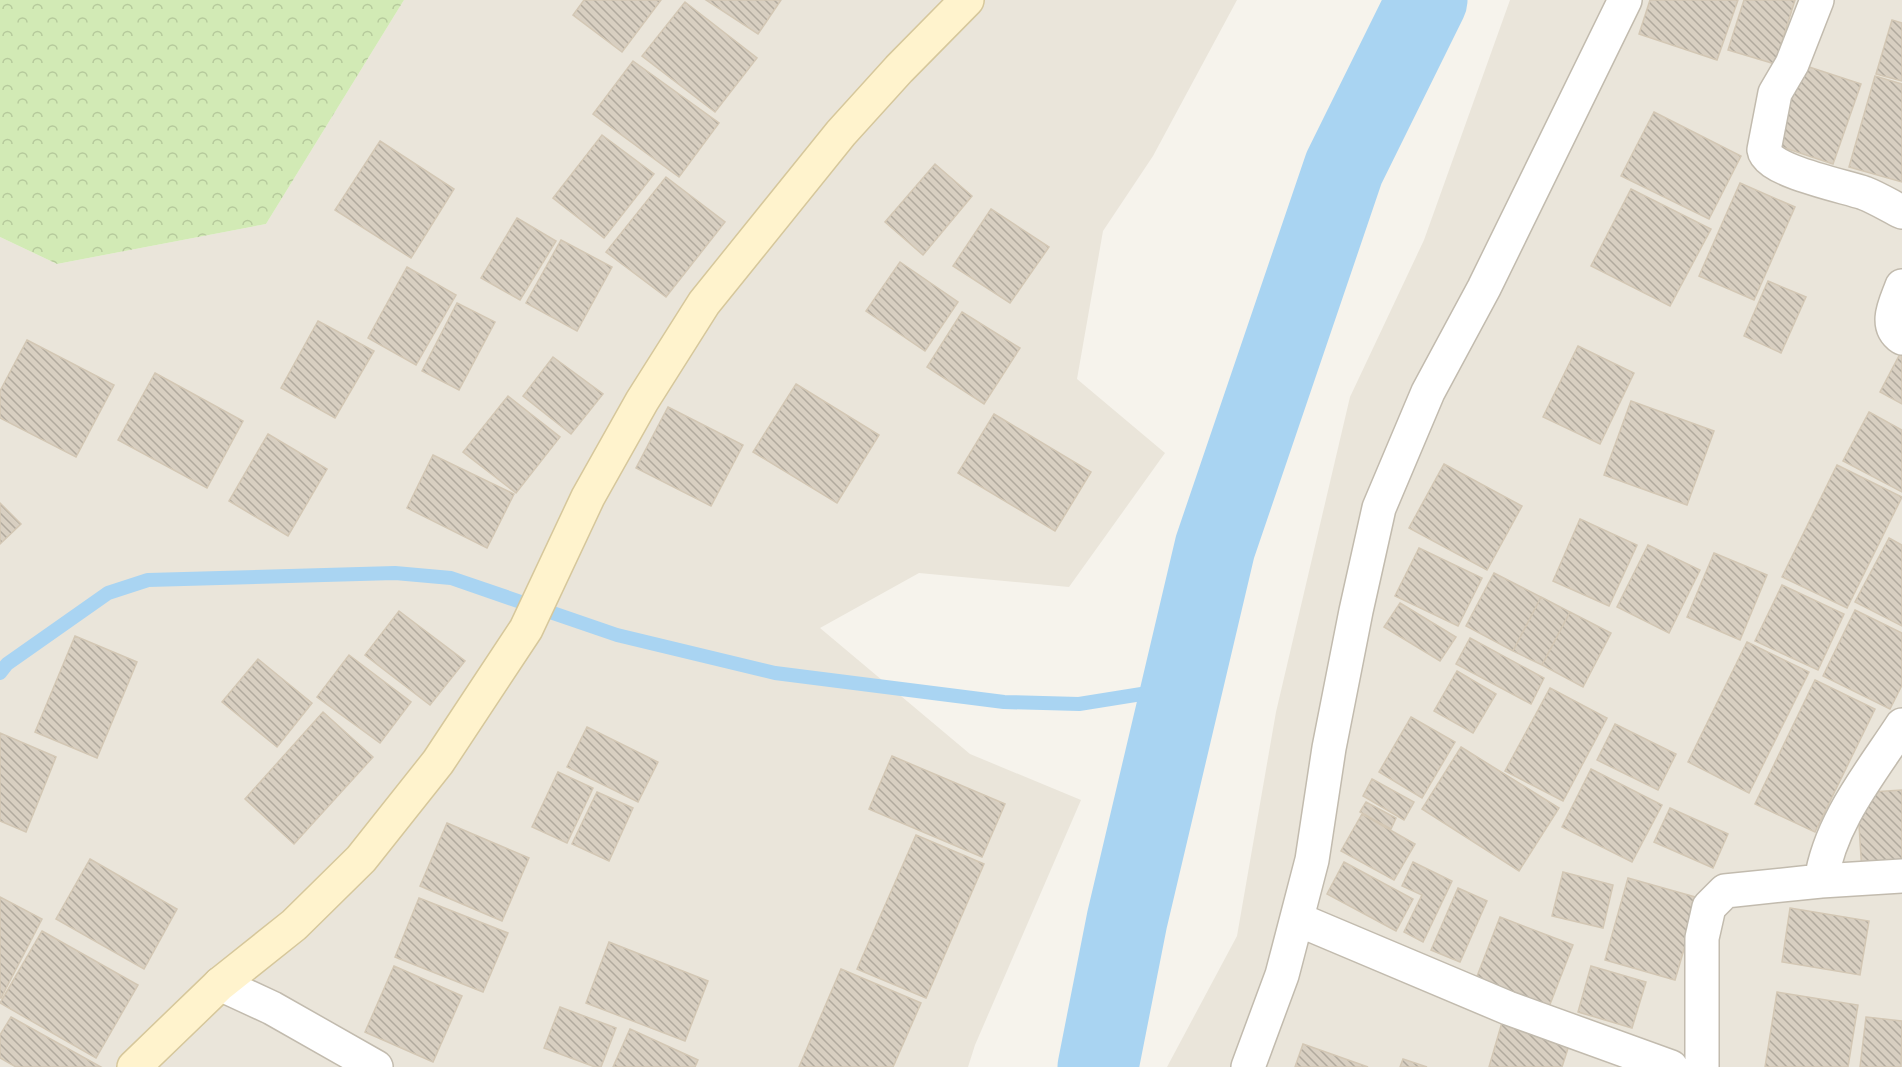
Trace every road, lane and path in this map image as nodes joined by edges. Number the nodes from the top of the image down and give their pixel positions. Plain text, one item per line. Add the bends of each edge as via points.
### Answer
1 (967, 0) edge
2 (1624, 0) edge
3 (1817, 0) edge
4 (1902, 212) edge
5 (1902, 286) edge
6 (1902, 338) edge
7 (1902, 725) edge
8 (1902, 876) edge
9 (1821, 881) junction
10 (1297, 918) junction
11 (220, 984) junction
12 (134, 1067) edge
13 (376, 1067) edge
14 (1248, 1067) edge
15 (1671, 1067) edge
16 (1701, 1067) edge

1 - 11 street via 841,133 704,303 588,497 526,629 438,762 361,859 294,924
2 - 10 street via 1484,288 1428,392 1379,508 1329,748 1312,860
3 - 4 street via 1792,63 1775,93 1765,156 1797,174 1865,194
5 - 6 street via 1891,319 1896,334
7 - 9 street via 1842,817
8 - 9 street
9 - 16 street via 1725,891 1709,907 1701,938
10 - 14 street via 1282,975
10 - 15 street via 1508,1008
11 - 12 street
11 - 13 street via 272,1008

